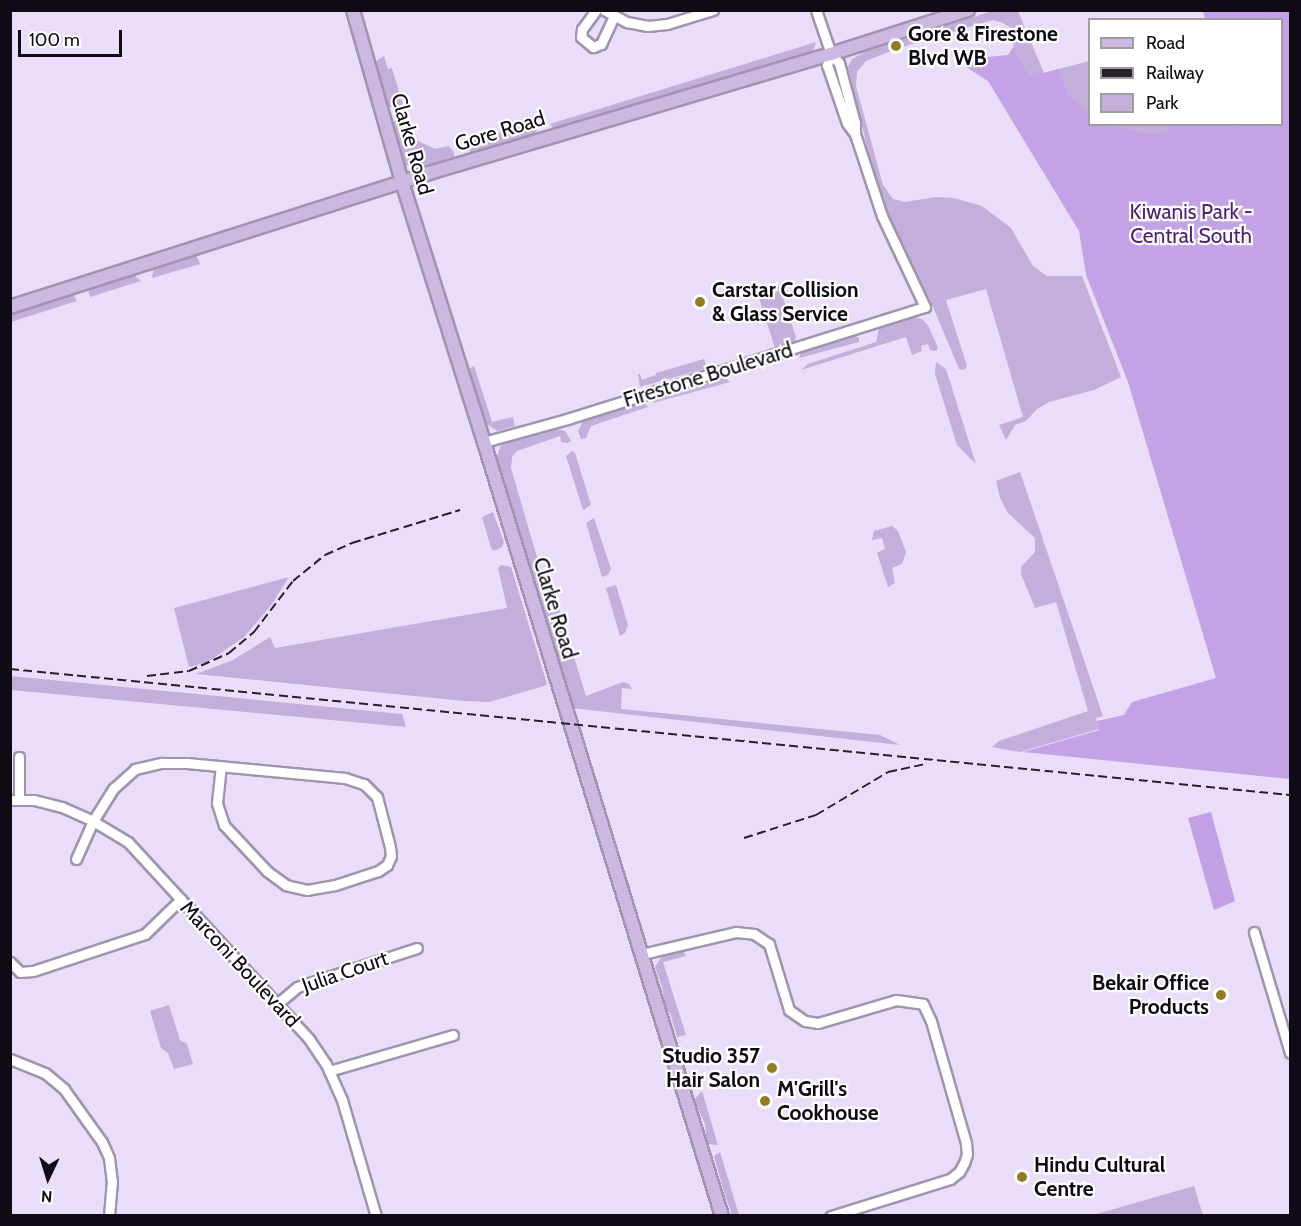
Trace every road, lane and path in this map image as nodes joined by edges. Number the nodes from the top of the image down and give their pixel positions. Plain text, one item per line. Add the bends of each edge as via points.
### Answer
1 (353, 10) edge
2 (596, 10) edge
3 (604, 10) edge
4 (713, 10) edge
5 (816, 10) edge
6 (968, 10) edge
7 (687, 15) edge
8 (614, 16) junction
9 (831, 54) junction
10 (402, 182) junction
11 (10, 307) edge
12 (484, 442) junction
13 (19, 757) dead end
14 (221, 767) junction
15 (15, 799) edge
16 (93, 821) junction
17 (76, 859) dead end
18 (181, 899) junction
19 (1254, 932) dead end
20 (417, 948) dead end
21 (642, 954) junction
22 (10, 962) edge
23 (277, 1004) junction
24 (453, 1035) dead end
25 (1290, 1053) edge
26 (10, 1059) edge
27 (329, 1071) junction
28 (109, 1215) edge
29 (376, 1215) edge
30 (722, 1215) edge
31 (831, 1215) edge

1 - 10 main road, Clarke Road
2 - 8 street via 582,29 581,37 593,48 601,44
3 - 8 street
4 - 7 street
5 - 9 street, Firestone Boulevard
6 - 9 main road, Gore Road
7 - 8 street via 648,26
9 - 10 main road, Gore Road
9 - 12 street, Firestone Boulevard via 827,65 847,123 855,134 882,216 925,307
10 - 11 main road, Gore Road
10 - 12 main road, Clarke Road
12 - 21 main road, Clarke Road
13 - 15 street
14 - 14 street via 364,783 377,797 390,847 387,865 335,885 307,890 286,885 267,871 224,825 217,803
14 - 16 street via 179,763 135,770 114,788
15 - 16 street, Marconi Boulevard via 62,807
16 - 17 street
16 - 18 street, Marconi Boulevard via 128,842
18 - 22 street via 145,934 33,971 20,972
18 - 23 street, Marconi Boulevard
19 - 25 street
20 - 23 street, Julia Court via 297,987
21 - 30 main road, Clarke Road
21 - 31 street via 736,932 754,934 769,944 789,1010 805,1021 818,1023 896,1000 923,1004 966,1143 964,1163 950,1179
23 - 27 street, Marconi Boulevard via 309,1039
24 - 27 street
26 - 28 street via 45,1073 64,1089 102,1142 110,1158
27 - 29 street, Marconi Boulevard via 342,1100

